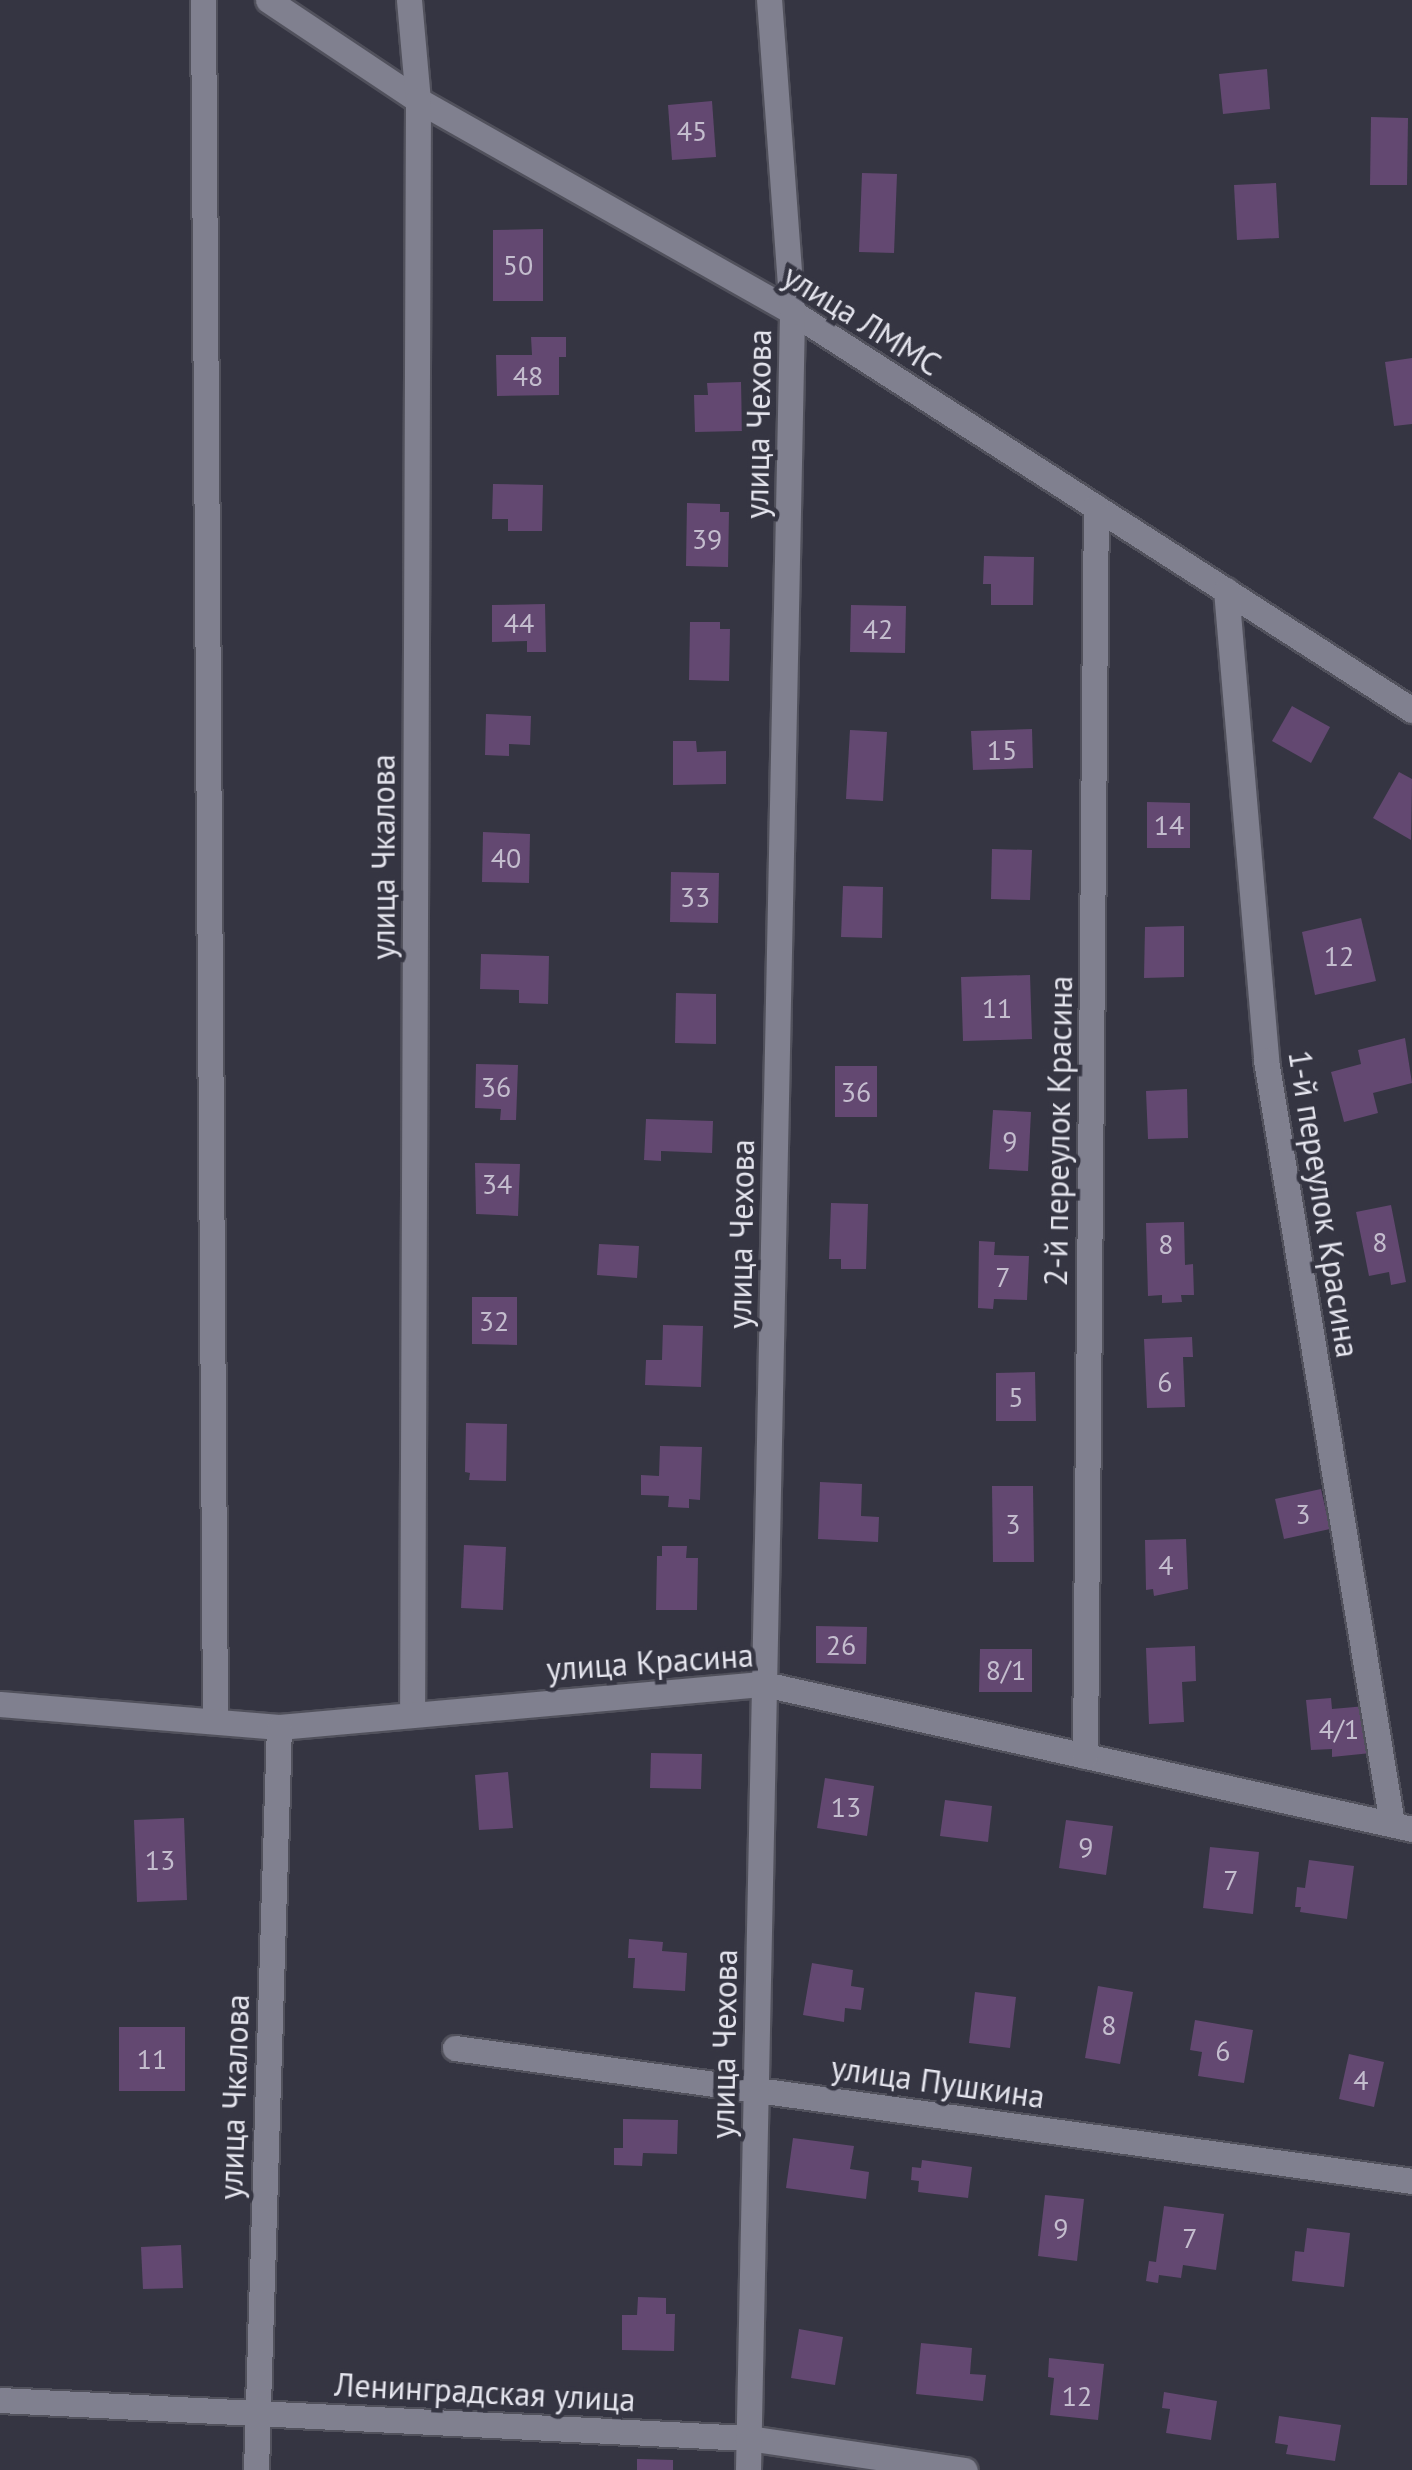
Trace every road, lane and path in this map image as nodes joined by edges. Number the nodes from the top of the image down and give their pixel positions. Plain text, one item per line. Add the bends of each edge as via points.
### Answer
1 (203, 0) edge
2 (268, 0) edge
3 (408, 0) edge
4 (768, 0) edge
5 (418, 100) junction
6 (792, 312) junction
7 (1096, 507) junction
8 (1226, 590) junction
9 (1412, 710) edge
10 (764, 1684) junction
11 (0, 1704) edge
12 (412, 1714) junction
13 (214, 1722) junction
14 (279, 1726) junction
15 (1085, 1756) junction
16 (1402, 1826) edge
17 (455, 2048) dead end
18 (756, 2089) junction
19 (1412, 2181) edge
20 (0, 2400) edge
21 (255, 2413) junction
22 (748, 2438) junction
23 (256, 2470) edge
24 (748, 2470) edge
25 (965, 2470) edge

1 - 13 street
2 - 5 street, улица ЛММС
3 - 5 street, улица Чкалова
4 - 6 street, улица Чехова
5 - 6 street, улица ЛММС
5 - 12 street, улица Чкалова
6 - 7 street, улица ЛММС
6 - 10 street, улица Чехова
7 - 8 street, улица ЛММС
7 - 15 street, 2-й переулок Красина
8 - 9 street, улица ЛММС
8 - 16 street, 1-й переулок Красина via 1266,1060
10 - 12 street, улица Красина
10 - 15 street, улица Красина
10 - 18 street, улица Чехова
11 - 13 street, улица Красина
12 - 14 street, улица Красина
13 - 14 street, улица Красина
14 - 21 street, улица Чкалова
15 - 16 street, улица Красина
17 - 18 street, улица Пушкина
18 - 19 street, улица Пушкина
18 - 22 street, улица Чехова
20 - 21 street, Ленинградская улица
21 - 22 street, Ленинградская улица
21 - 23 street, улица Чкалова
22 - 24 street, улица Чехова
22 - 25 street, Ленинградская улица

